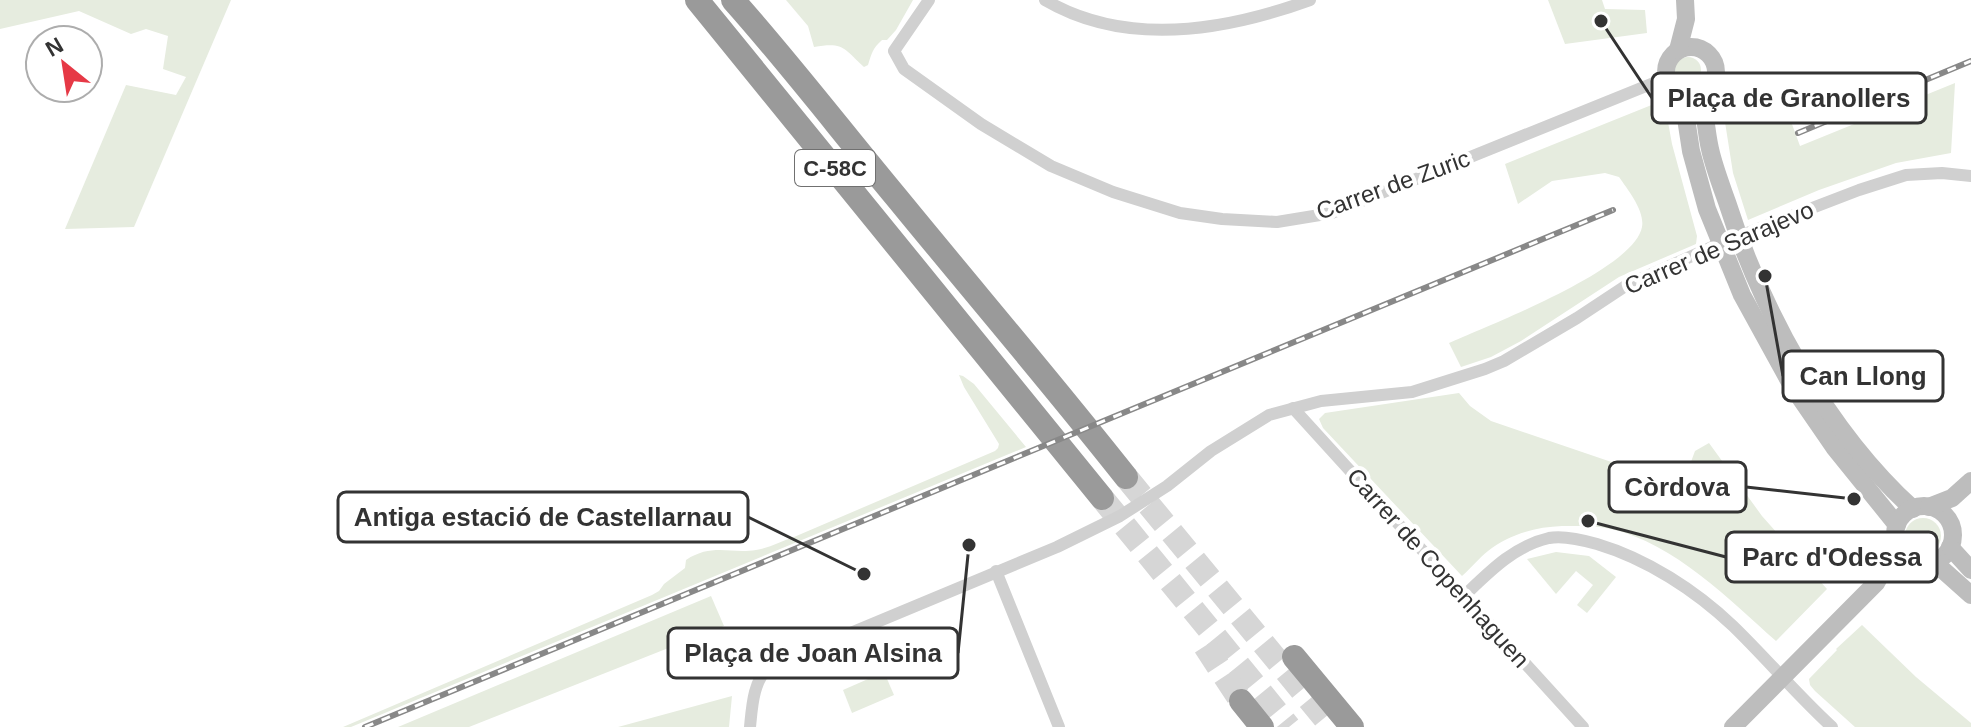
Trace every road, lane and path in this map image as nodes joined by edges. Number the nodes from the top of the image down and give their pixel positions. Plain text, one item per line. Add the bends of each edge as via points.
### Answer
1 (697, 0) edge
2 (733, 0) edge
3 (929, 0) edge
4 (1045, 0) edge
5 (1310, 0) edge
6 (1685, 0) edge
7 (1686, 19) junction
8 (1678, 50) junction
9 (1703, 50) junction
10 (1666, 78) junction
11 (1679, 94) junction
12 (1702, 94) junction
13 (1971, 176) edge
14 (1729, 240) junction
15 (1293, 408) junction
16 (1126, 477) tunnel mouth
17 (1971, 481) edge
18 (1971, 492) edge
19 (1102, 498) tunnel mouth
20 (1921, 508) junction
21 (1950, 523) junction
22 (1897, 533) junction
23 (1950, 547) junction
24 (1926, 563) junction
25 (1971, 570) edge
26 (996, 571) junction
27 (1876, 583) junction
28 (1971, 595) edge
29 (1464, 596) junction
30 (1294, 657) dead end
31 (1781, 678) junction
32 (1241, 701) tunnel mouth
33 (750, 727) edge
34 (1059, 727) edge
35 (1262, 727) edge
36 (1352, 727) edge
37 (1583, 727) edge
38 (1733, 727) edge
39 (1832, 727) edge

1 - 19 highway, C-58C
2 - 16 highway, C-58C
3 - 10 street, Carrer de Zuric via 894,51 904,69 1051,166 1180,213 1222,219 1277,222 1332,213
4 - 5 street via 1091,22 1165,31 1223,25
6 - 7 street
7 - 8 street
7 - 9 street
8 - 9 street
8 - 10 street via 1667,62
9 - 12 street via 1714,61 1716,76
10 - 11 street
11 - 12 street
11 - 14 street via 1707,209
12 - 14 street
13 - 14 street, Carrer de Sarajevo via 1906,175
14 - 15 street, Carrer de Sarajevo via 1627,285 1485,369 1412,392
14 - 20 street via 1807,379 1848,438 1898,496
14 - 22 street via 1742,295 1792,386
15 - 26 street, Carrer de Sarajevo via 1269,415 1211,451 1120,516
15 - 29 street, Carrer de Copenhaguen
17 - 20 street via 1952,498
18 - 21 street
20 - 21 street via 1941,513
20 - 22 street via 1904,514
21 - 23 street
22 - 24 street via 1904,556
22 - 27 street
23 - 24 street via 1944,556
23 - 25 street
24 - 27 street
24 - 28 street
26 - 33 street, Carrer de Sarajevo via 766,669 755,692
26 - 34 street
27 - 31 street
29 - 31 street via 1526,546 1553,537 1585,540 1643,562 1696,596
29 - 37 street, Carrer de Copenhaguen
30 - 36 highway
31 - 38 street
31 - 39 street
32 - 35 highway

